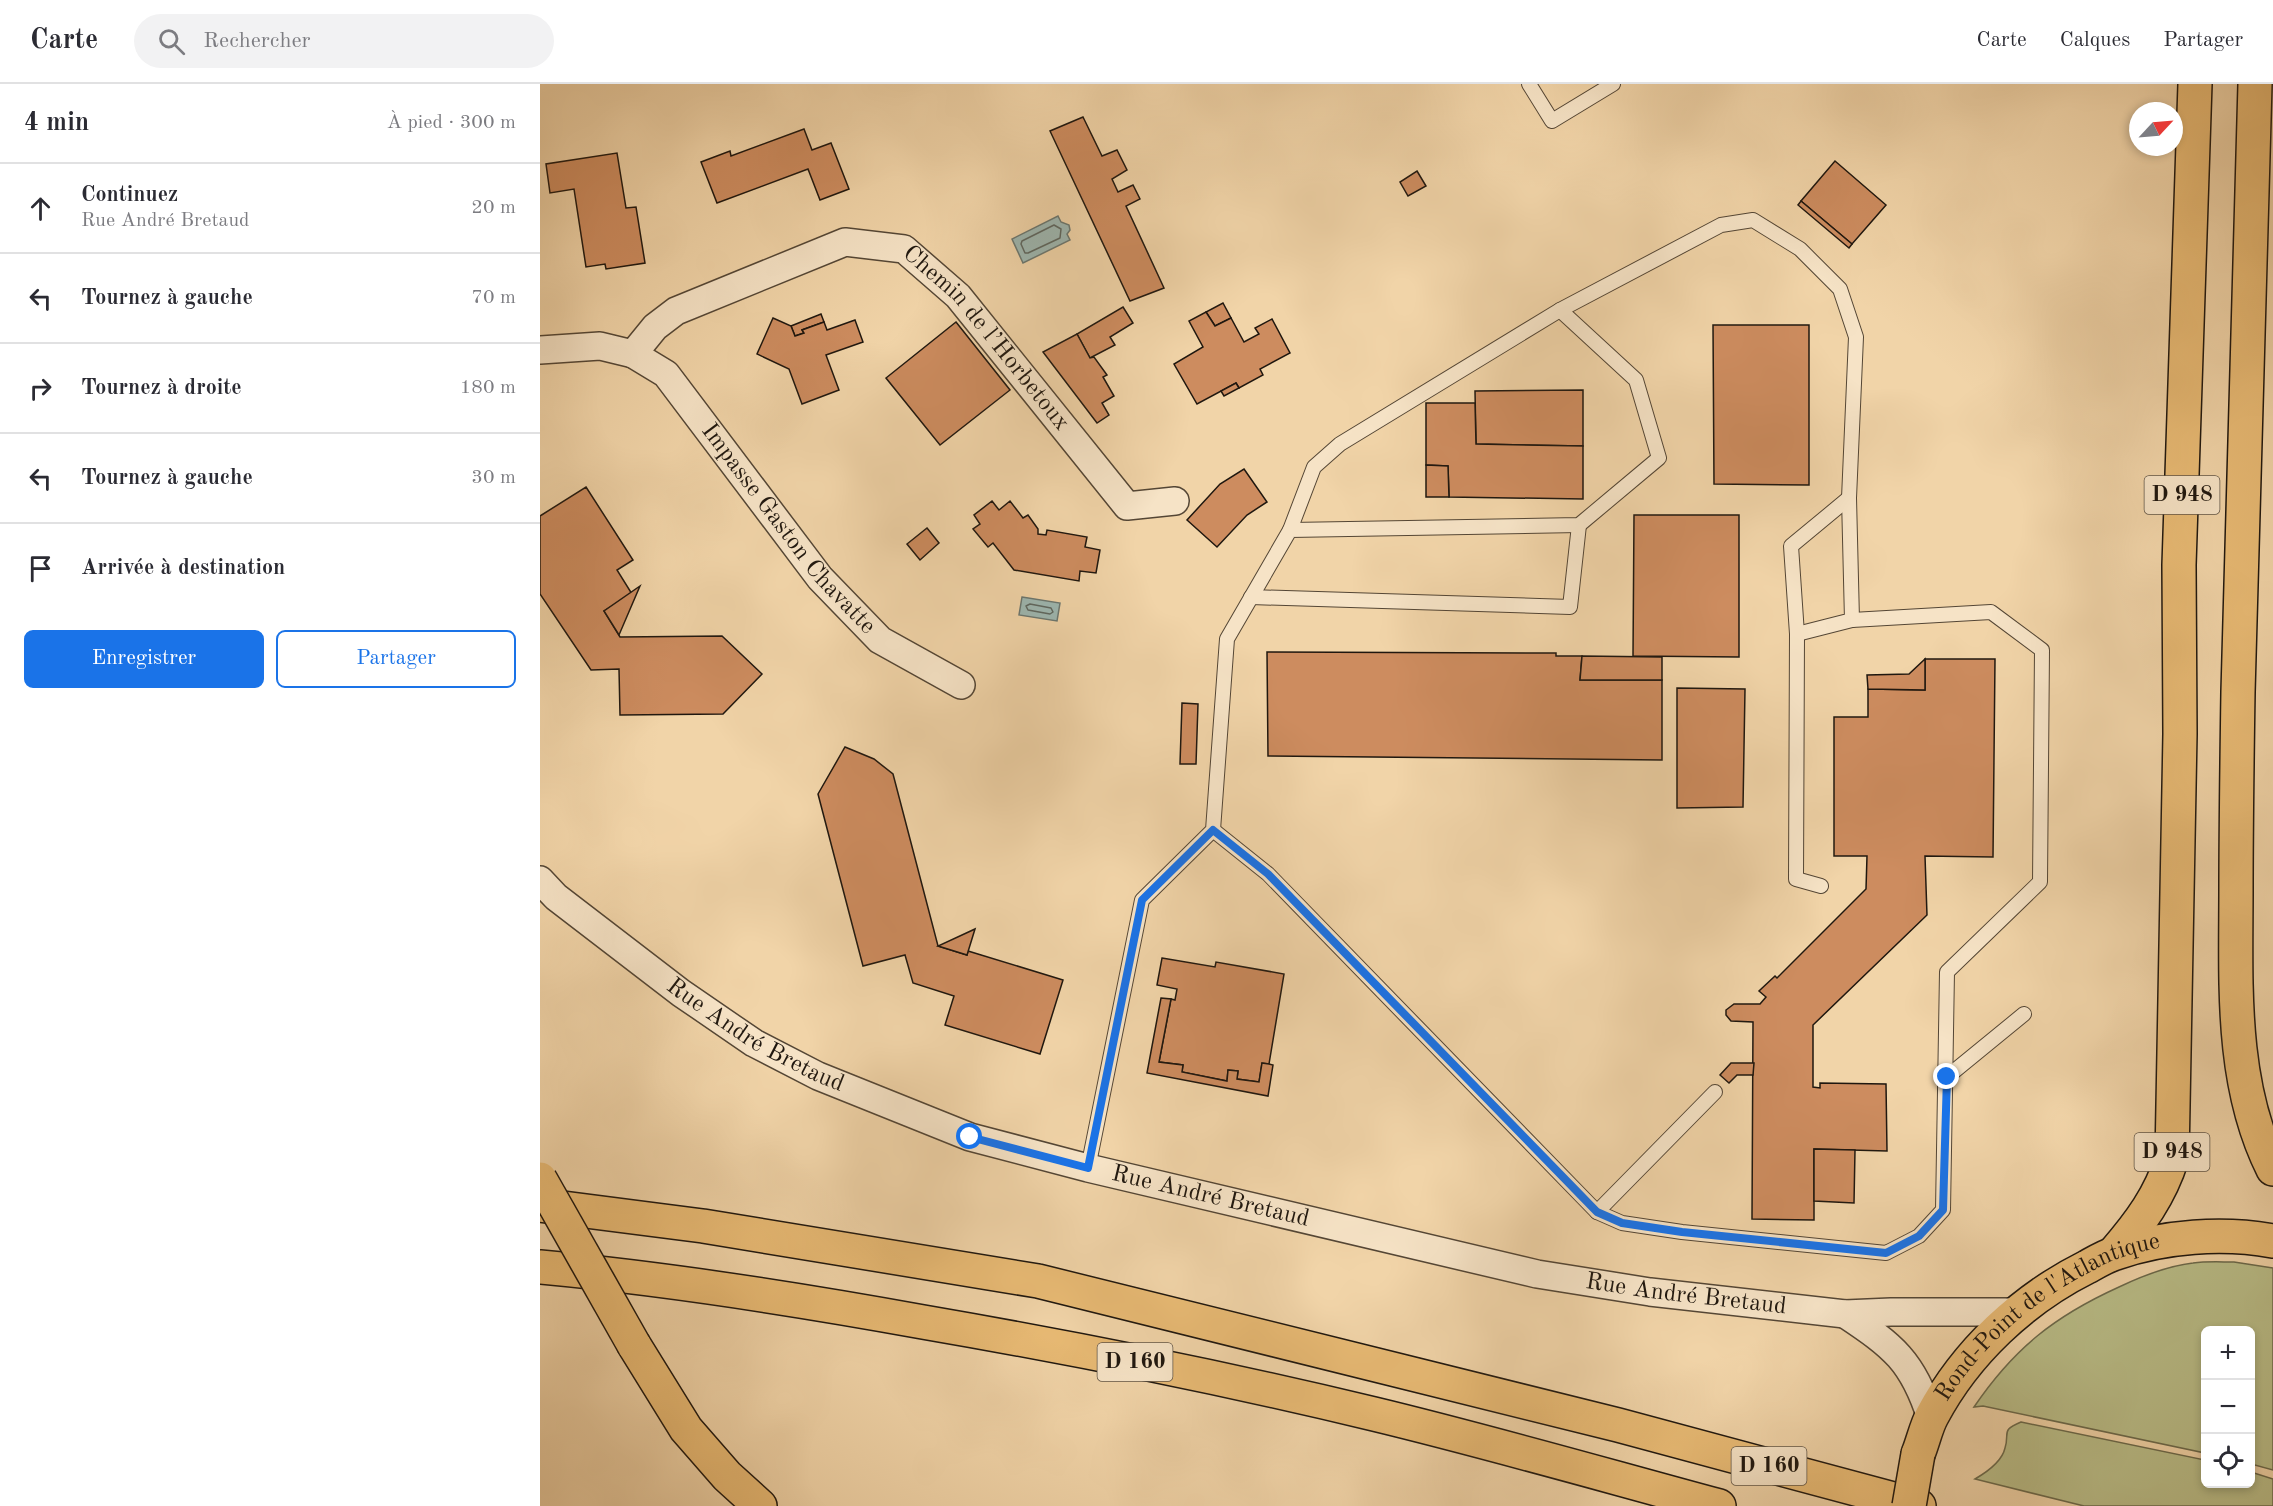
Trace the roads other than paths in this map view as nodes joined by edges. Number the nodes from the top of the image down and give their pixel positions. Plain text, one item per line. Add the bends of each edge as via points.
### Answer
1 (1528, 84) edge
2 (1613, 84) edge
3 (2195, 84) edge
4 (2255, 84) edge
5 (1560, 310) junction
6 (540, 350) edge
7 (633, 354) junction
8 (1849, 498) junction
9 (1174, 501) dead end
10 (1579, 525) junction
11 (1290, 530) junction
12 (1251, 597) junction
13 (1852, 620) junction
14 (1797, 634) junction
15 (961, 685) dead end
16 (1213, 830) junction
17 (540, 880) edge
18 (1821, 886) dead end
19 (2024, 1014) dead end
20 (1947, 1077) junction
21 (1715, 1092) dead end
22 (1088, 1168) junction
23 (2273, 1170) edge
24 (540, 1179) edge
25 (540, 1205) edge
26 (1597, 1212) junction
27 (2273, 1241) edge
28 (2114, 1253) junction
29 (540, 1267) edge
30 (2018, 1312) junction
31 (1845, 1314) junction
32 (1931, 1418) junction
33 (760, 1506) edge
34 (1719, 1506) edge
35 (1909, 1506) edge
36 (1919, 1506) edge

1 - 2 lane via 1552,121
3 - 28 highway, D 948 via 2179,565 2180,770 2172,1158 2164,1183 2138,1227
4 - 23 highway, D 948 via 2237,755 2236,968 2249,1110
5 - 8 lane via 1721,225 1753,220 1800,249 1840,289 1856,337
5 - 10 lane via 1636,380 1659,458
5 - 11 lane via 1340,444 1314,467
6 - 7 street via 600,346
7 - 9 street, Chemin de l’Horbetoux via 655,327 676,311 845,242 904,249 958,296 1127,506
7 - 15 street, Impasse Gaston Chavatte via 666,374 820,578 880,640
8 - 13 lane
8 - 14 lane via 1791,546
10 - 11 lane
10 - 12 lane via 1570,607
11 - 12 lane
12 - 16 lane via 1227,639
13 - 14 lane
13 - 20 lane via 1991,612 2042,650 2040,882 1947,972
14 - 18 lane via 1796,879
16 - 22 lane via 1142,900
16 - 26 lane via 1268,874
17 - 22 street, Rue André Bretaud via 556,897 681,993 754,1043 818,1076 970,1137
19 - 20 lane
20 - 26 lane via 1943,1210 1919,1236 1886,1253 1682,1232 1622,1223
21 - 26 lane
22 - 31 street, Rue André Bretaud via 1537,1274 1650,1292
24 - 33 highway, bridge via 686,1429
25 - 36 highway, D 160 via 703,1226 1038,1281 1618,1425
27 - 28 highway, Rond-Point de l'Atlantique via 2186,1238
28 - 30 highway, Rond-Point de l'Atlantique via 2072,1274
29 - 34 highway, D 160 via 818,1303 1039,1342 1375,1414
30 - 31 street, Rue André Bretaud
30 - 32 highway, Rond-Point de l'Atlantique via 1955,1377
31 - 32 street, Rue André Bretaud via 1885,1340 1903,1358
32 - 35 highway, Rond-Point de l'Atlantique, bridge via 1918,1454

